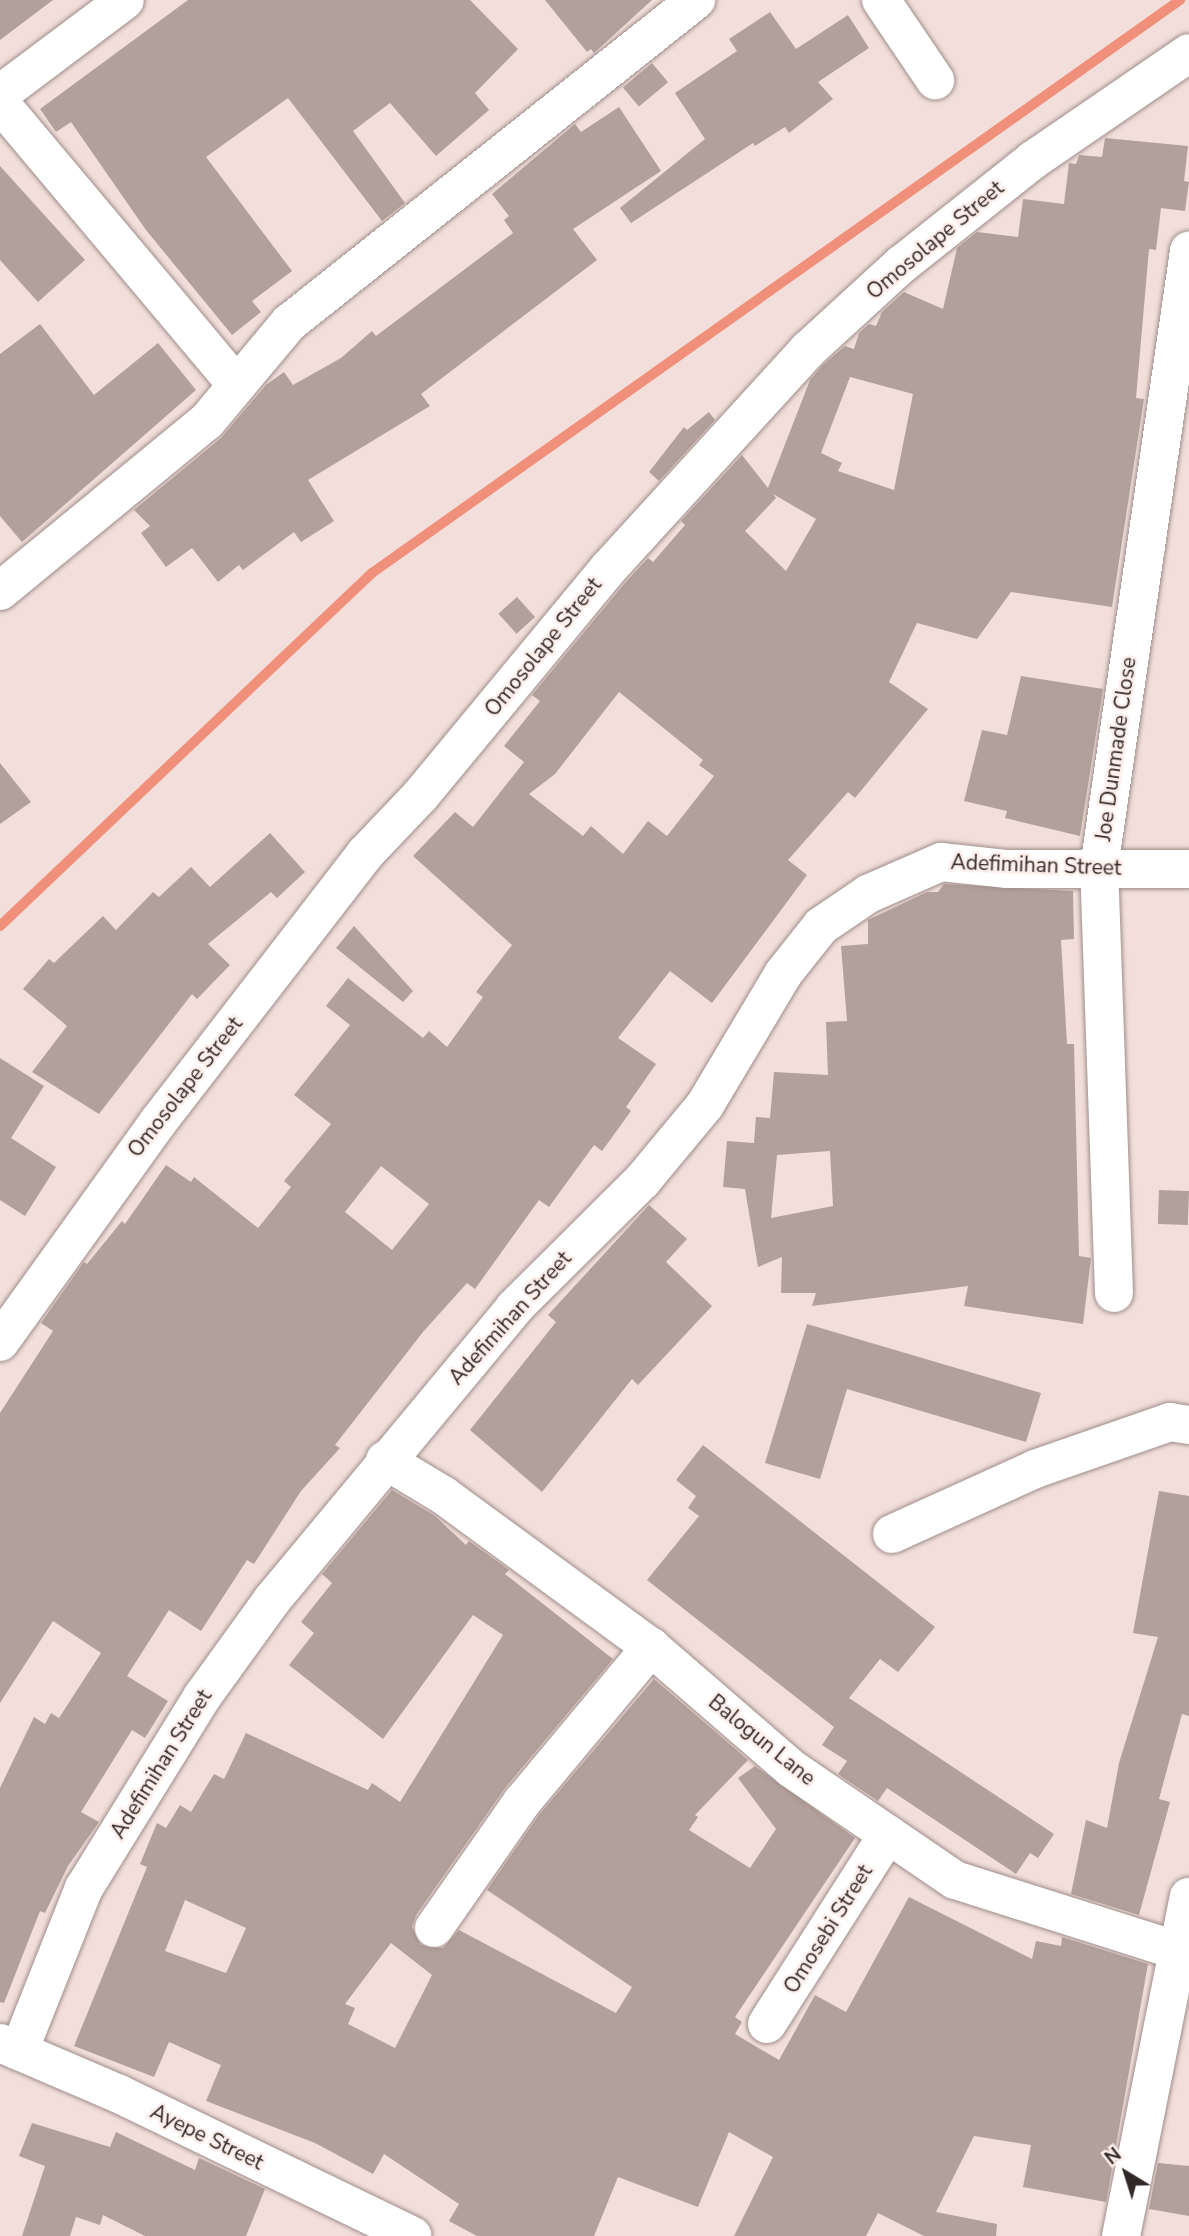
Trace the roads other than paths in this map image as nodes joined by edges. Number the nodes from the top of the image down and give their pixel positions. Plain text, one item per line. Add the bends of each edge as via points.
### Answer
1 (125, 0) edge
2 (696, 0) edge
3 (881, 0) edge
4 (1189, 53) edge
5 (935, 80) dead end
6 (0, 94) edge
7 (0, 103) edge
8 (1189, 251) edge
9 (235, 383) junction
10 (0, 591) edge
11 (1099, 868) junction
12 (1189, 869) edge
13 (1114, 1293) dead end
14 (0, 1342) edge
15 (1189, 1425) edge
16 (385, 1460) junction
17 (892, 1534) dead end
18 (651, 1647) junction
19 (888, 1833) junction
20 (1189, 1898) edge
21 (434, 1928) dead end
22 (1176, 1950) junction
23 (767, 2024) dead end
24 (9, 2047) edge
25 (413, 2236) edge
26 (1121, 2236) edge

1 - 6 street
2 - 9 street via 289,323
3 - 5 street
4 - 14 street, Omosolape Street via 1033,160 902,264 808,350 608,569 421,795 365,854 150,1132
7 - 9 street
8 - 11 street, Joe Dunmade Close
9 - 10 street via 207,421
11 - 12 street, Adefimihan Street
11 - 13 street, Joe Dunmade Close
11 - 16 street, Adefimihan Street via 1006,869 941,862 868,894 821,926 783,974 705,1105 642,1181 514,1308
15 - 17 street via 1170,1422 1035,1469
16 - 18 street, Balogun Lane via 443,1495
16 - 24 street, Adefimihan Street via 202,1697 84,1888
18 - 19 street, Balogun Lane via 792,1769
18 - 21 street via 522,1802
19 - 22 street, Balogun Lane via 955,1880
19 - 23 street, Omosebi Street
20 - 22 street
22 - 26 street
24 - 25 street, Ayepe Street via 118,2094

